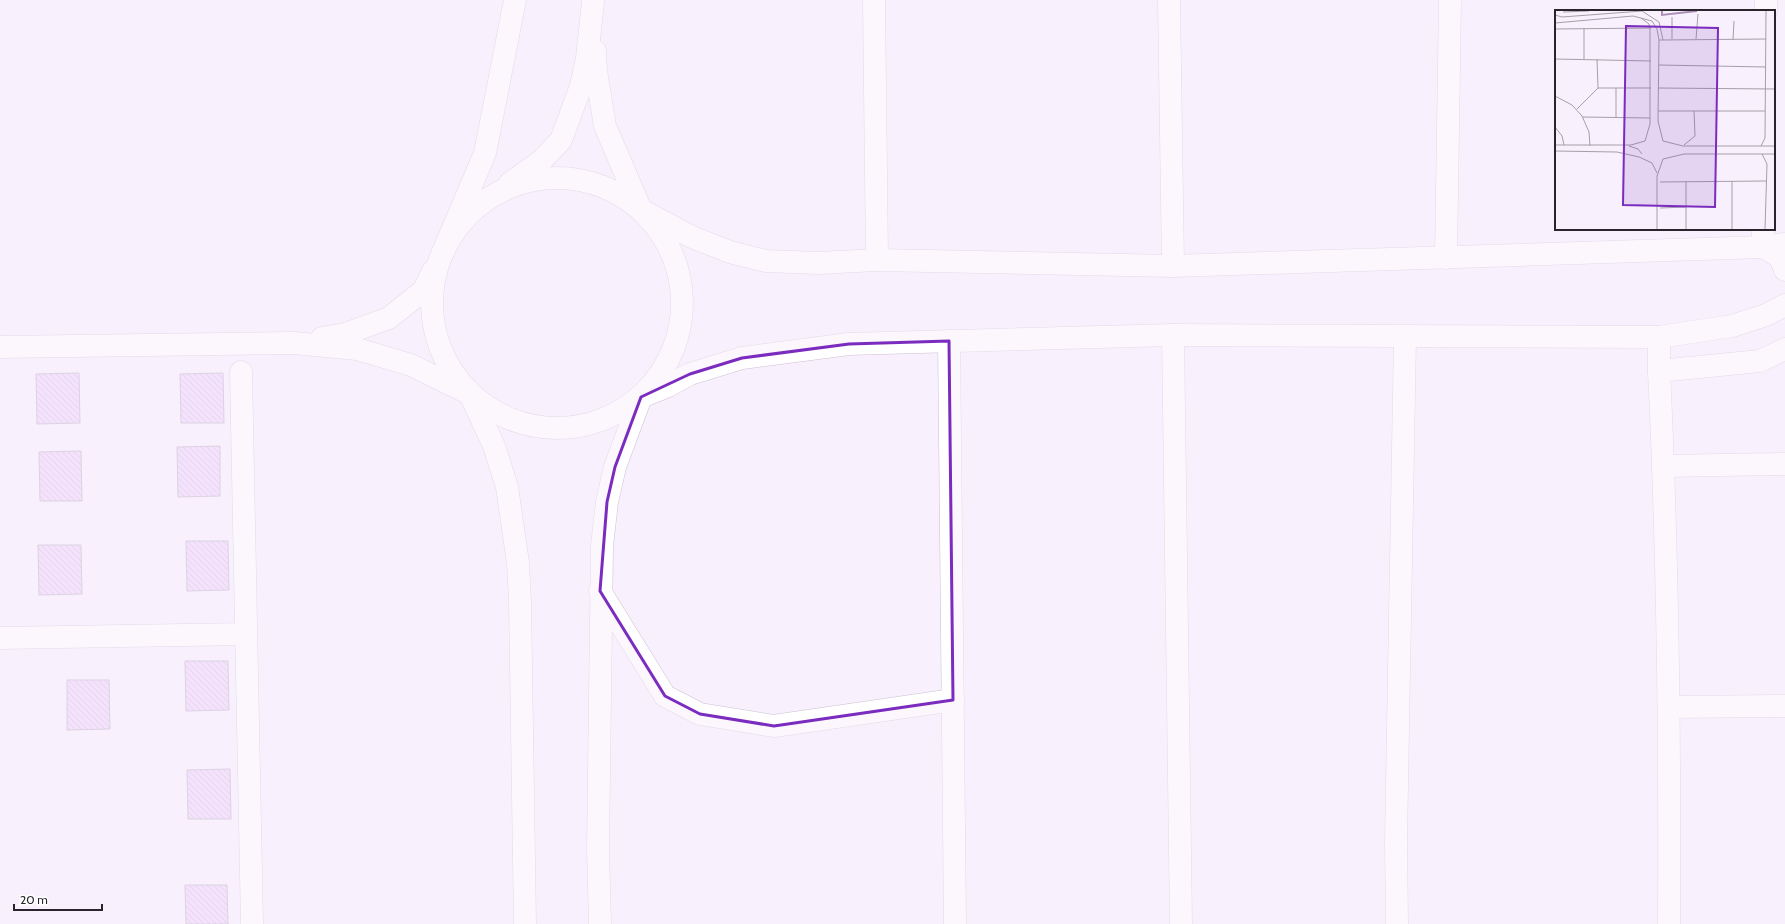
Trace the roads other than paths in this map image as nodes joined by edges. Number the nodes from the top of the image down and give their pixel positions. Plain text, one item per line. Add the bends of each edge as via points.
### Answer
1 (516, 0) edge
2 (874, 0) edge
3 (1170, 0) edge
4 (1450, 0) edge
5 (593, 1) edge
6 (493, 196) junction
7 (640, 210) junction
8 (1763, 238) edge
9 (1785, 244) edge
10 (443, 252) junction
11 (1446, 258) junction
12 (877, 260) junction
13 (1173, 266) junction
14 (1785, 270) edge
15 (1785, 292) edge
16 (1785, 304) edge
17 (1766, 315) junction
18 (1173, 335) junction
19 (1405, 337) junction
20 (1659, 337) junction
21 (949, 341) junction
22 (294, 343) junction
23 (0, 347) edge
24 (1785, 349) edge
25 (1659, 371) junction
26 (241, 372) dead end
27 (470, 394) junction
28 (641, 396) junction
29 (1785, 464) edge
30 (1664, 466) junction
31 (600, 591) junction
32 (246, 634) junction
33 (0, 638) edge
34 (953, 700) junction
35 (1785, 706) edge
36 (1669, 707) junction
37 (252, 924) edge
38 (525, 924) edge
39 (600, 924) edge
40 (955, 924) edge
41 (1181, 924) edge
42 (1397, 924) edge
43 (1669, 924) edge

1 - 10 street via 485,153
2 - 12 street
3 - 13 street
4 - 11 street
5 - 6 street via 587,58 581,86 561,140 541,161
5 - 7 street via 596,71 605,126
6 - 7 street via 522,183 553,178 577,180 614,192
6 - 10 street via 464,220
7 - 12 street via 692,237 730,252 766,261 818,263
7 - 28 street via 663,237 677,269 682,303 677,338 663,370
8 - 9 street
8 - 11 street
8 - 14 street via 1780,257
10 - 22 street via 424,290 389,318 346,334
10 - 27 street via 435,276 432,302 434,327 442,352 454,375
11 - 13 street
12 - 13 street
15 - 17 street via 1784,299
16 - 17 street
17 - 20 street via 1732,326
18 - 19 street
18 - 21 street
18 - 41 street
19 - 20 street
19 - 42 street via 1396,834
20 - 25 street
21 - 28 street via 849,344 742,358 690,374
21 - 34 street
22 - 23 street
22 - 27 street via 357,349 411,365
24 - 25 street via 1760,361
25 - 30 street
26 - 32 street
27 - 28 street via 501,416 536,427 574,428 610,417
27 - 38 street via 494,446 507,487 518,563
28 - 31 street via 615,467 607,502
29 - 30 street
30 - 36 street
31 - 34 street via 664,696 700,714 774,726
31 - 39 street
32 - 33 street
32 - 37 street
34 - 40 street
35 - 36 street
36 - 43 street

